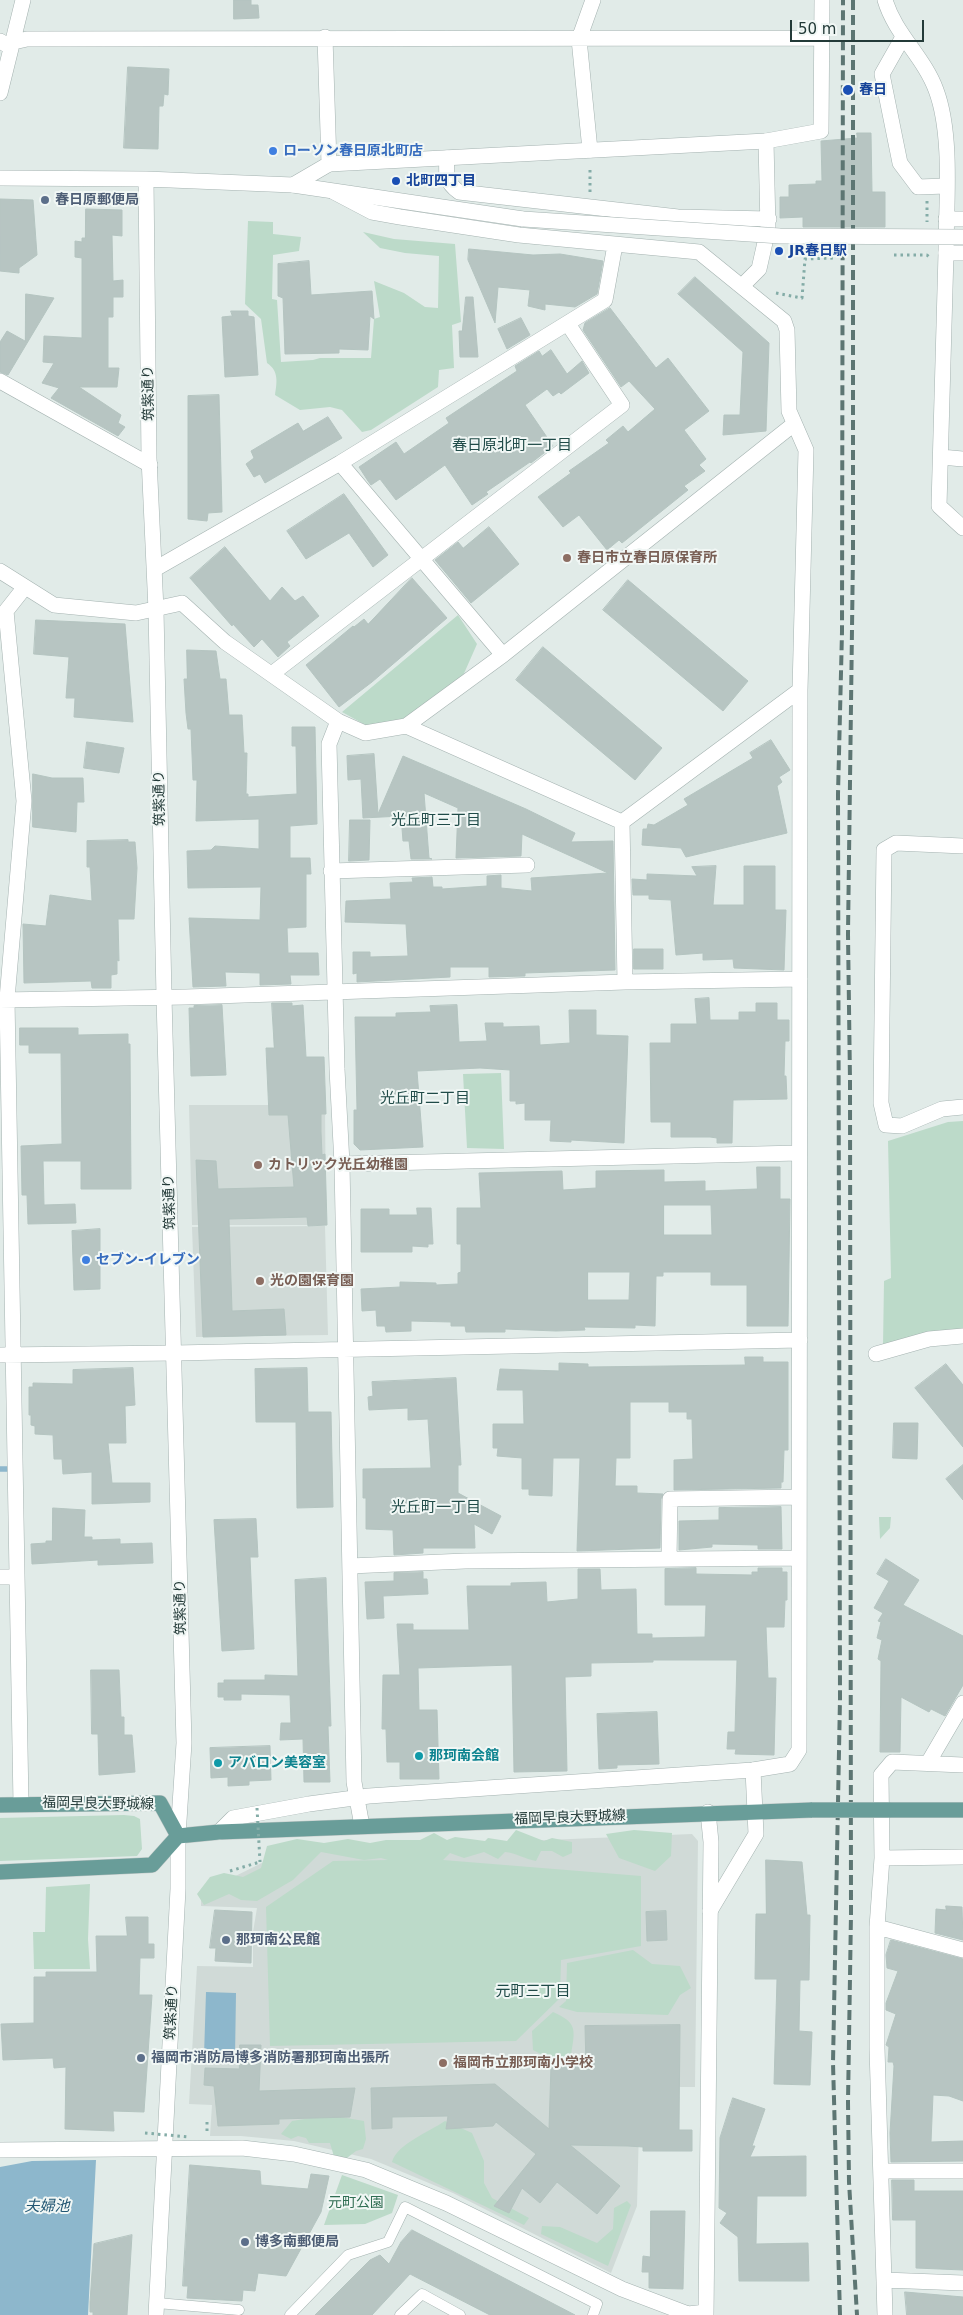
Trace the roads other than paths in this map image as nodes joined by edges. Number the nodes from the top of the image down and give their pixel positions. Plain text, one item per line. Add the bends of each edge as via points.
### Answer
1 (23, 0) edge
2 (593, 0) edge
3 (822, 0) edge
4 (885, 0) edge
5 (325, 37) junction
6 (821, 38) junction
7 (903, 38) junction
8 (579, 39) junction
9 (6, 41) edge
10 (0, 93) edge
11 (766, 141) junction
12 (590, 150) junction
13 (446, 158) junction
14 (329, 164) junction
15 (0, 178) edge
16 (146, 179) junction
17 (293, 184) junction
18 (946, 186) junction
19 (326, 188) junction
20 (678, 218) junction
21 (769, 219) junction
22 (946, 219) junction
23 (963, 219) edge
24 (963, 237) edge
25 (615, 245) junction
26 (675, 250) junction
27 (963, 253) edge
28 (946, 254) junction
29 (742, 286) junction
30 (568, 324) junction
31 (0, 381) edge
32 (794, 424) junction
33 (941, 457) junction
34 (963, 459) edge
35 (340, 463) junction
36 (150, 465) junction
37 (963, 528) edge
38 (421, 559) junction
39 (155, 569) junction
40 (0, 571) edge
41 (25, 587) junction
42 (156, 610) junction
43 (3, 615) edge
44 (503, 655) junction
45 (273, 674) junction
46 (800, 690) junction
47 (338, 721) junction
48 (406, 726) junction
49 (622, 822) junction
50 (963, 846) edge
51 (527, 865) dead end
52 (331, 871) junction
53 (800, 979) junction
54 (625, 982) junction
55 (336, 992) junction
56 (164, 997) junction
57 (3, 1000) edge
58 (963, 1107) edge
59 (799, 1153) junction
60 (342, 1164) junction
61 (963, 1336) edge
62 (800, 1340) junction
63 (345, 1350) junction
64 (175, 1353) junction
65 (6, 1354) edge
66 (876, 1354) dead end
67 (799, 1497) junction
68 (799, 1558) junction
69 (669, 1559) junction
70 (350, 1566) junction
71 (0, 1577) edge
72 (17, 1577) junction
73 (963, 1703) edge
74 (928, 1763) junction
75 (963, 1765) edge
76 (753, 1770) junction
77 (356, 1799) junction
78 (21, 1804) junction
79 (0, 1805) edge
80 (963, 1810) edge
81 (708, 1812) junction
82 (362, 1826) junction
83 (219, 1832) junction
84 (178, 1836) junction
85 (963, 1857) edge
86 (882, 1858) junction
87 (0, 1872) edge
88 (710, 1911) junction
89 (877, 1926) junction
90 (963, 1950) edge
91 (166, 2147) junction
92 (0, 2150) edge
93 (881, 2171) junction
94 (963, 2171) edge
95 (884, 2280) junction
96 (963, 2282) edge
97 (156, 2309) edge
98 (239, 2310) dead end
99 (706, 2313) edge
100 (688, 2314) edge
101 (290, 2315) edge
102 (400, 2315) edge
103 (460, 2315) edge
104 (593, 2315) edge
105 (885, 2315) edge

1 - 9 street
2 - 8 street
3 - 6 street
4 - 7 street
5 - 8 street
5 - 9 street
5 - 14 street
6 - 8 street
6 - 11 street via 821,132
7 - 18 street via 922,63 936,90 947,138
7 - 18 street via 882,74 900,163 918,187
8 - 12 street
9 - 10 street
11 - 12 street
11 - 21 street
12 - 13 street
13 - 14 street
13 - 20 street via 445,176 459,192
14 - 17 street
15 - 16 street
16 - 17 street
16 - 36 street, 筑紫通り
17 - 19 street
18 - 22 street
19 - 24 street, bridge via 523,219 780,236
19 - 25 street via 372,212 519,235
20 - 21 street
20 - 26 street
21 - 29 street via 759,270
22 - 23 street
22 - 28 street
25 - 26 street
25 - 30 street via 605,300
26 - 29 street via 699,252
27 - 28 street
28 - 33 street
29 - 32 street via 784,321 789,411
30 - 35 street
30 - 38 street via 622,405
31 - 36 street
32 - 44 street
32 - 46 street via 806,450
33 - 34 street
33 - 37 street via 939,506
35 - 38 street
35 - 39 street
36 - 39 street, 筑紫通り
38 - 44 street
38 - 45 street
39 - 42 street, 筑紫通り
40 - 41 street
41 - 42 street via 54,605 136,613
41 - 43 street
42 - 45 street via 182,603 225,642
42 - 56 street, 筑紫通り
43 - 57 street via 24,801
44 - 48 street
45 - 47 street
46 - 49 street
46 - 53 street
47 - 48 street via 365,733
47 - 52 street via 329,744
48 - 49 street
49 - 54 street
50 - 58 street via 896,843 884,850 881,1103 886,1125 902,1126 942,1109
51 - 52 street
52 - 55 street
53 - 54 street
53 - 59 street
54 - 55 street
55 - 56 street
55 - 60 street
56 - 57 street
56 - 64 street, 筑紫通り
57 - 65 street
59 - 60 street
59 - 62 street
60 - 63 street
61 - 66 street via 929,1339
62 - 63 street
62 - 67 street
63 - 64 street
63 - 70 street
64 - 65 street
64 - 84 street, 筑紫通り via 184,1743
65 - 72 street
67 - 68 street
67 - 69 street via 670,1499
68 - 69 street
68 - 76 street via 798,1750 790,1764
69 - 70 street
70 - 77 street
71 - 72 street
72 - 78 street
73 - 74 street
74 - 75 street
74 - 86 street via 892,1762 881,1775
76 - 77 street
76 - 88 street via 756,1834
77 - 82 street
77 - 83 street via 234,1818
78 - 79 main road, 福岡早良大野城線
78 - 84 main road, 福岡早良大野城線 via 160,1803
80 - 81 main road, 福岡早良大野城線, bridge
81 - 82 main road, 福岡早良大野城線
81 - 88 street
82 - 83 main road, 福岡早良大野城線
83 - 84 main road, 福岡早良大野城線
84 - 87 main road via 152,1866
84 - 91 street, 筑紫通り
85 - 86 street
86 - 89 street
88 - 99 street
89 - 90 street
89 - 93 street
91 - 92 street
91 - 97 street, 筑紫通り
91 - 100 street via 242,2148 286,2153 366,2170 446,2203 608,2283
93 - 94 street
93 - 95 street
95 - 96 street
95 - 105 street
97 - 98 lane
99 - 100 street
101 - 104 lane via 348,2255 388,2242 405,2207 597,2304
102 - 103 lane via 422,2294

